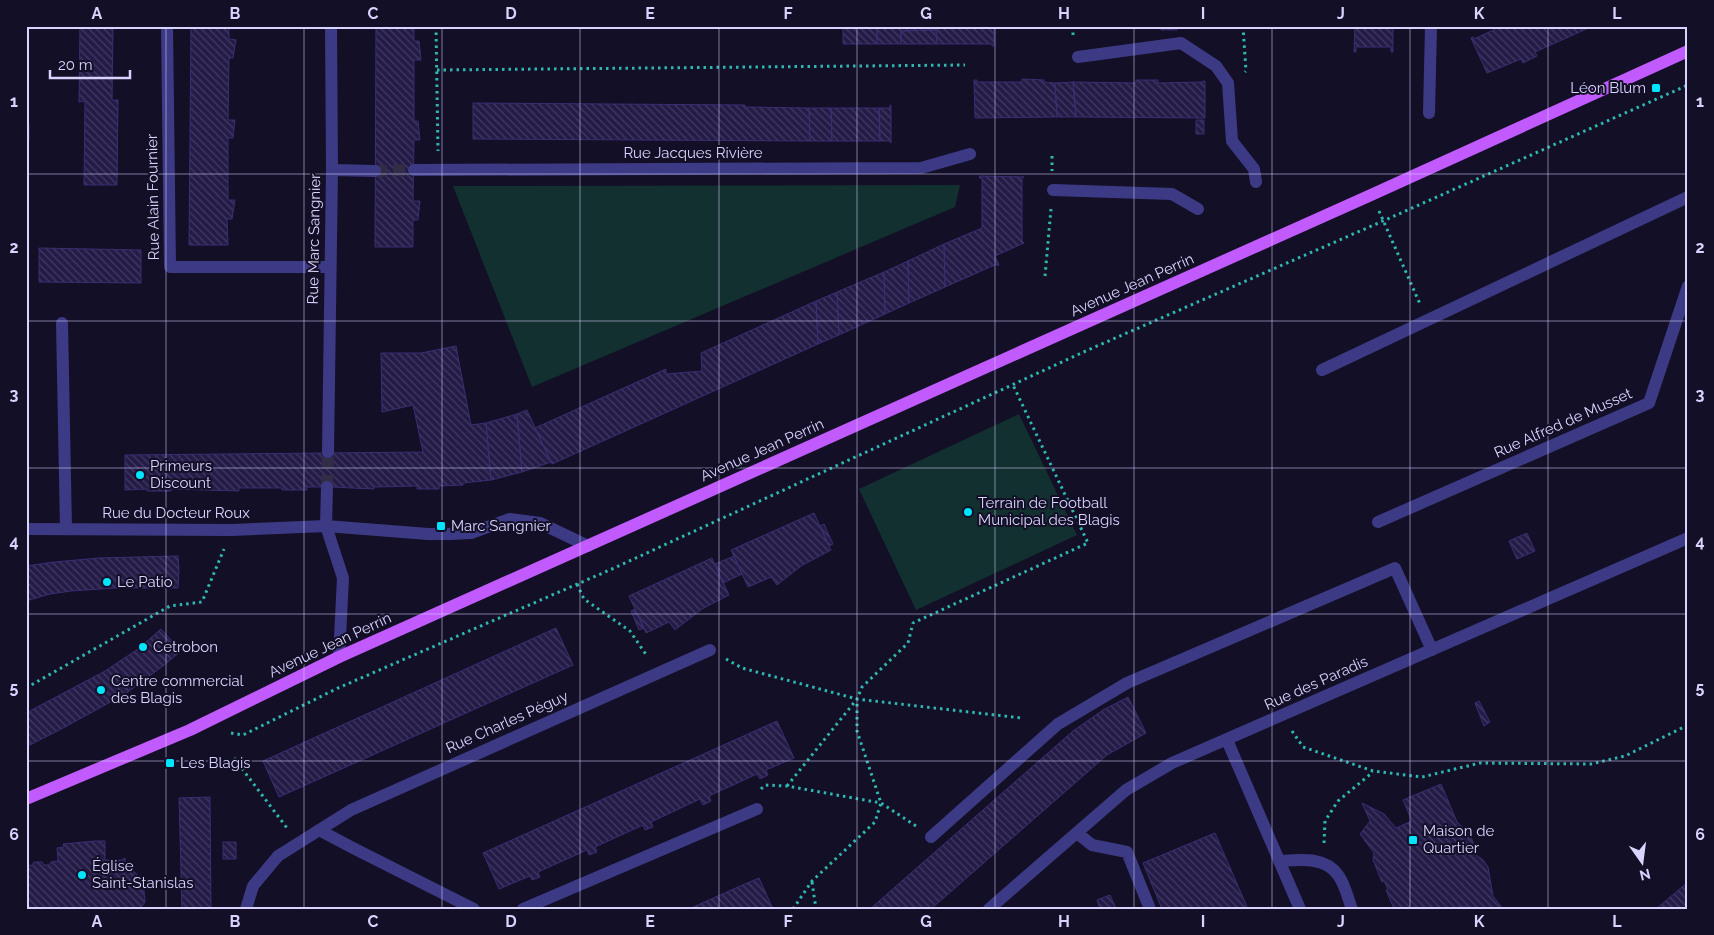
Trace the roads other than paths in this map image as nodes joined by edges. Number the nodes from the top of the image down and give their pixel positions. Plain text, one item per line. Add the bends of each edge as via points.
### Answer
1 (167, 26) edge
2 (331, 26) edge
3 (1432, 26) edge
4 (1688, 51) edge
5 (1078, 57) dead end
6 (1430, 113) dead end
7 (970, 154) dead end
8 (332, 170) junction
9 (414, 170) tunnel mouth
10 (375, 171) tunnel mouth
11 (1256, 182) dead end
12 (1052, 190) road end
13 (1688, 197) edge
14 (1198, 209) dead end
15 (330, 267) junction
16 (1688, 286) edge
17 (62, 323) dead end
18 (1322, 370) dead end
19 (328, 452) tunnel mouth
20 (327, 487) tunnel mouth
21 (1378, 522) dead end
22 (326, 526) junction
23 (26, 529) edge
24 (66, 529) junction
25 (1688, 538) edge
26 (588, 546) junction
27 (710, 650) road end
28 (1432, 650) junction
29 (339, 657) junction
30 (1227, 740) junction
31 (28, 799) edge
32 (757, 809) dead end
33 (319, 830) junction
34 (1077, 833) junction
35 (931, 837) road end
36 (1279, 861) junction
37 (246, 909) edge
38 (474, 909) edge
39 (523, 909) edge
40 (989, 909) edge
41 (1150, 909) edge
42 (1300, 909) edge
43 (1352, 909) edge

1 - 15 street, Rue Alain Fournier via 170,267
2 - 8 street, Rue Marc Sangnier
3 - 6 street
4 - 26 main road, Avenue Jean Perrin
5 - 11 street via 1181,43 1216,66 1228,84 1232,141 1254,169
7 - 9 street, Rue Jacques Rivière via 921,168
8 - 10 street
8 - 15 street, Rue Marc Sangnier
12 - 14 street via 1172,194
13 - 18 street
15 - 19 street, Rue Marc Sangnier
16 - 21 street, Rue Alfred de Musset via 1649,403
17 - 24 street
20 - 22 street
22 - 24 street, Rue du Docteur Roux via 232,530
22 - 26 street via 472,533 510,519 540,523
22 - 29 street via 343,578
23 - 24 street, Rue du Docteur Roux
25 - 28 street, Rue des Paradis
26 - 29 main road, Avenue Jean Perrin
27 - 33 street, Rue Charles Péguy via 351,810
28 - 30 street, Rue des Paradis
28 - 35 street via 1395,568 1127,683 1058,724
29 - 31 main road, Avenue Jean Perrin via 190,730
30 - 34 street, Rue des Paradis via 1172,763 1126,790
30 - 36 street
32 - 39 street
33 - 37 street, Rue Charles Péguy via 278,856 253,886
33 - 38 street
34 - 40 street, Rue des Paradis
34 - 41 street via 1092,845 1127,852
36 - 42 street
36 - 43 street via 1323,863 1338,875

